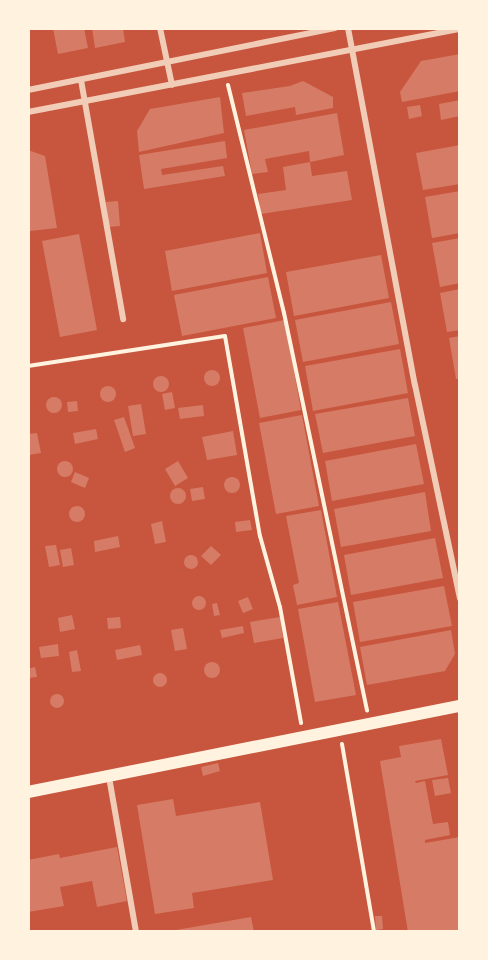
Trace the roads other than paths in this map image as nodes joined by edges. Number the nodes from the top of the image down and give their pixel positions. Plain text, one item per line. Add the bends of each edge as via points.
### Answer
1 (160, 28) edge
2 (335, 28) edge
3 (348, 28) edge
4 (459, 29) edge
5 (352, 50) junction
6 (167, 62) junction
7 (81, 80) junction
8 (172, 85) junction
9 (28, 90) edge
10 (86, 101) junction
11 (28, 112) edge
12 (123, 319) dead end
13 (459, 598) edge
14 (459, 706) edge
15 (109, 777) junction
16 (28, 792) edge
17 (136, 932) edge

1 - 6 street
2 - 6 street
3 - 5 street
4 - 5 street
5 - 8 street
5 - 13 street
6 - 7 street
6 - 8 street
7 - 9 street
7 - 10 street
8 - 10 street
10 - 11 street
10 - 12 street
14 - 15 main road
15 - 16 main road
15 - 17 street

